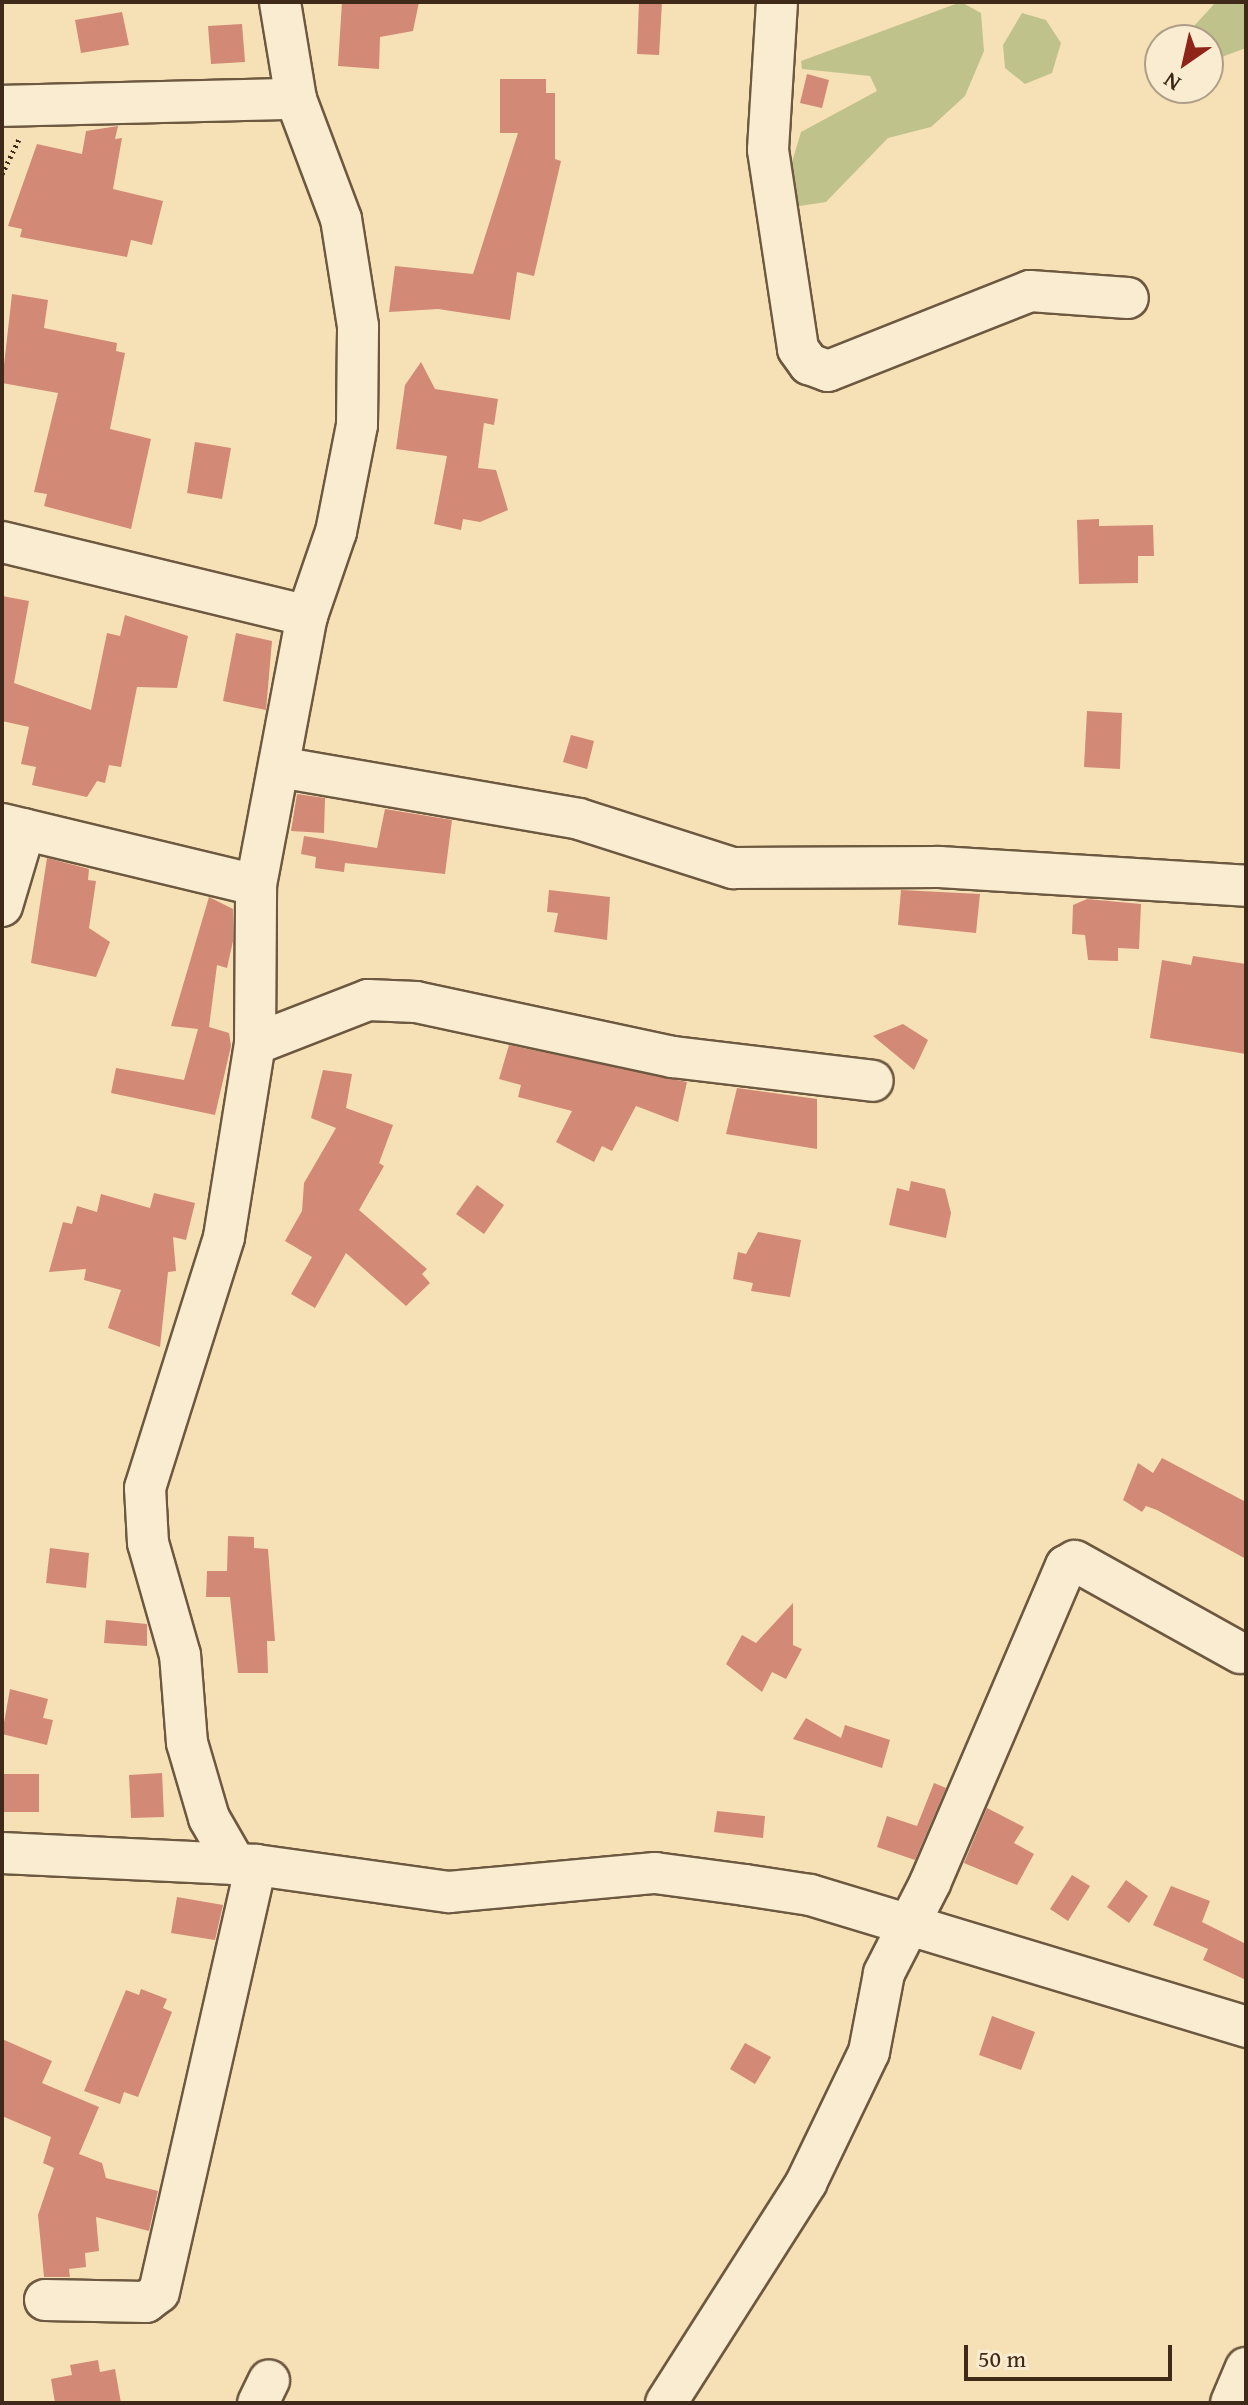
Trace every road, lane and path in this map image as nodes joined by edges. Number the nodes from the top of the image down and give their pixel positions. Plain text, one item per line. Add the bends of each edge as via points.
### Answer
1 (280, 2) edge
2 (777, 2) edge
3 (296, 99) junction
4 (2, 106) edge
5 (1128, 298) dead end
6 (2, 542) edge
7 (307, 616) junction
8 (279, 767) junction
9 (13, 827) edge
10 (256, 885) junction
11 (1246, 886) edge
12 (2, 906) edge
13 (255, 1044) junction
14 (873, 1081) dead end
15 (1240, 1653) dead end
16 (2, 1853) edge
17 (246, 1865) junction
18 (906, 1923) junction
19 (1246, 2027) edge
20 (45, 2300) dead end
21 (1246, 2368) edge
22 (666, 2403) edge
23 (1231, 2403) edge

1 - 3 street
2 - 5 street via 768,150 798,349 809,364 828,371 1030,291
3 - 4 street
3 - 7 street via 341,219 358,326 357,425 336,532
6 - 7 street
7 - 8 street
8 - 10 street
8 - 11 street via 579,819 733,868 939,867
9 - 10 street
9 - 12 street
10 - 13 street
13 - 14 street via 368,1000 416,1002 673,1057
13 - 17 street via 206,1314 145,1488 148,1543 180,1655 187,1743 209,1818
15 - 18 street via 1075,1561 1066,1566 930,1883
16 - 17 street
17 - 18 street via 449,1892 655,1873 810,1895
17 - 20 street via 159,2292 146,2302
18 - 19 street
18 - 22 street via 884,1973 869,2052 806,2183
21 - 23 street

